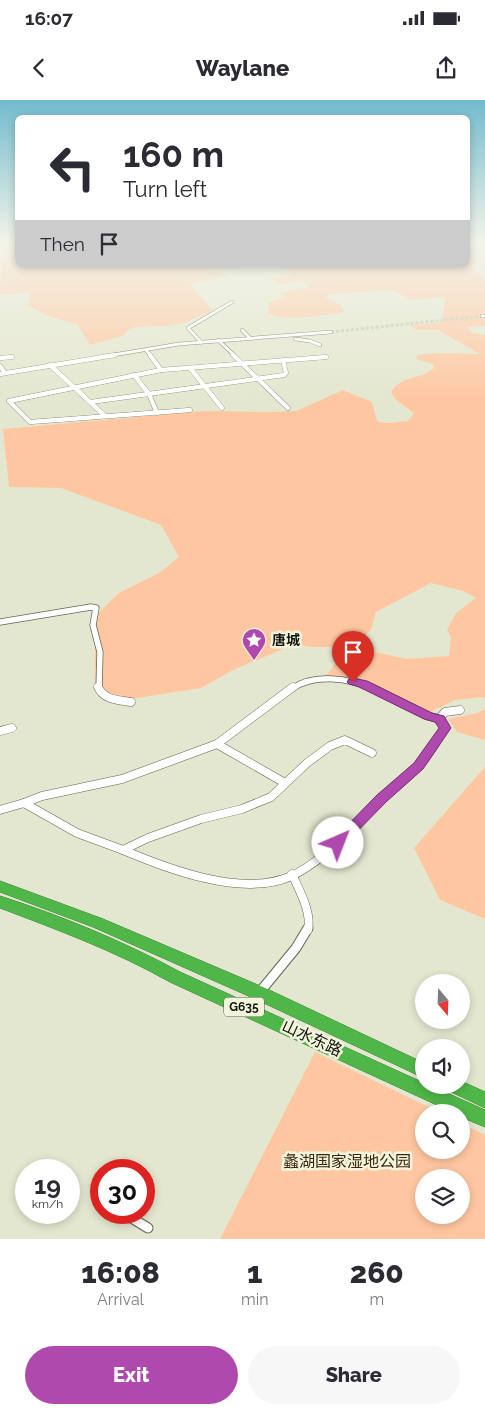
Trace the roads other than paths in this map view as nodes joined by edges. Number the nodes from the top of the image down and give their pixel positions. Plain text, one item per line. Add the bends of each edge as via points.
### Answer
1 (232, 302) dead end
2 (242, 330) dead end
3 (332, 332) tunnel mouth
4 (282, 336) junction
5 (250, 338) junction
6 (218, 340) junction
7 (201, 342) junction
8 (320, 345) dead end
9 (146, 350) junction
10 (12, 357) dead end
11 (326, 357) dead end
12 (0, 358) edge
13 (284, 360) junction
14 (242, 364) junction
15 (50, 365) junction
16 (0, 366) edge
17 (190, 368) junction
18 (161, 370) junction
19 (2, 373) edge
20 (134, 375) junction
21 (258, 379) junction
22 (205, 386) junction
23 (74, 387) junction
24 (149, 394) junction
25 (91, 402) junction
26 (222, 408) dead end
27 (288, 408) dead end
28 (190, 410) dead end
29 (157, 413) junction
30 (104, 415) junction
31 (0, 622) edge
32 (131, 702) dead end
33 (460, 710) dead end
34 (439, 719) junction
35 (12, 728) dead end
36 (0, 730) edge
37 (217, 744) junction
38 (372, 753) dead end
39 (285, 783) junction
40 (24, 803) junction
41 (0, 810) edge
42 (124, 850) junction
43 (292, 874) junction
44 (0, 886) edge
45 (0, 902) edge
46 (259, 993) junction
47 (415, 1067) edge
48 (470, 1093) edge
49 (485, 1100) edge
50 (485, 1119) edge
51 (142, 1224) edge
52 (148, 1228) dead end

1 - 7 street via 188,328
2 - 5 street
3 - 4 street
4 - 5 street
4 - 8 street
5 - 6 street
6 - 7 street
6 - 14 street
7 - 9 street
9 - 15 street
9 - 18 street
10 - 12 street
11 - 13 street
13 - 14 street
13 - 21 street via 284,375
14 - 17 street
14 - 21 street
15 - 19 street
15 - 23 street
16 - 19 street
17 - 18 street
17 - 22 street
18 - 20 street
20 - 23 street
20 - 24 street
21 - 22 street
21 - 27 street
22 - 24 street
22 - 26 street
23 - 25 street
23 - 30 street via 9,401 29,422
24 - 25 street
24 - 29 street
25 - 30 street
28 - 29 street
29 - 30 street
31 - 32 street via 96,608 93,625 100,652 98,687 108,698
33 - 34 street via 445,712
34 - 37 street via 363,684 308,680
34 - 43 street via 445,728 418,766 338,843
35 - 36 street
37 - 39 street
37 - 40 street via 122,779 42,796
38 - 39 street via 345,740 330,746
39 - 42 street via 272,796 242,809 201,819
40 - 41 street
40 - 42 street via 77,833
42 - 43 street via 195,876 248,884 280,881
43 - 46 street via 309,924 286,961
44 - 46 highway, 山水东路 / G635 via 98,923
45 - 50 highway, 山水东路 / G635 via 139,957 175,977
46 - 47 highway, 山水东路 / G635
48 - 49 highway
51 - 52 street

